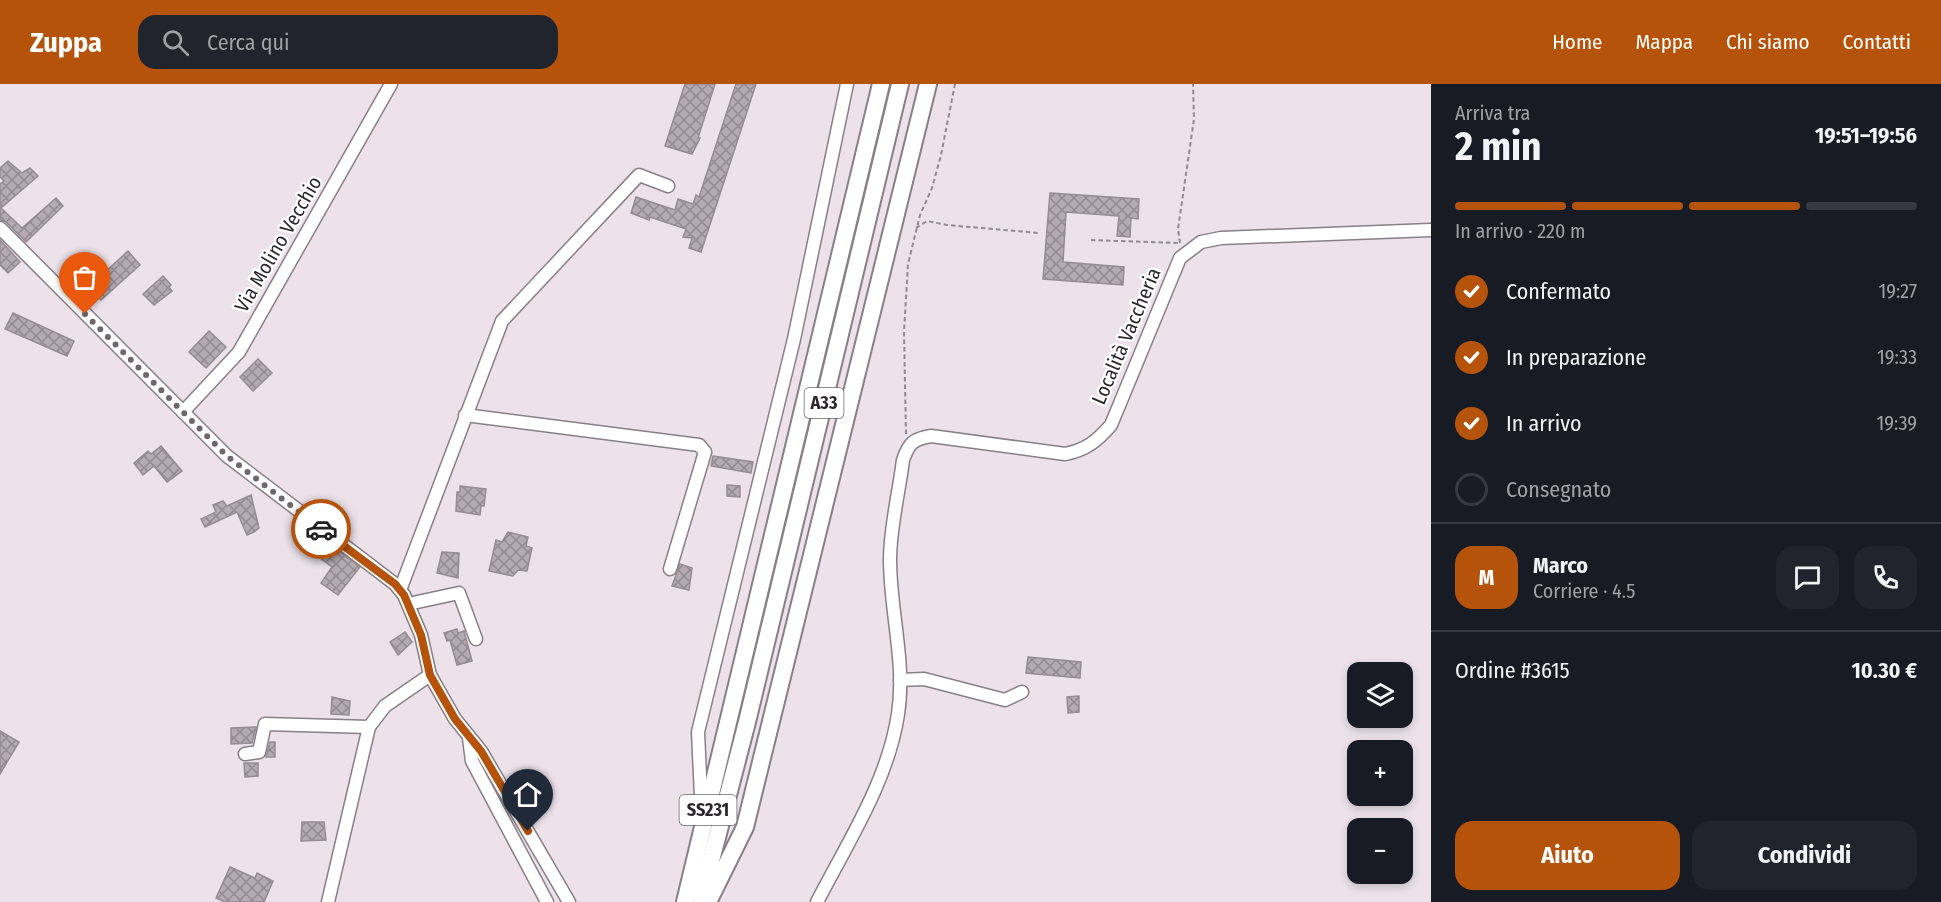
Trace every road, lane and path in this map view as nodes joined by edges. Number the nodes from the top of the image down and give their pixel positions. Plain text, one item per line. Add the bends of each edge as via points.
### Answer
1 (391, 84) edge
2 (847, 84) edge
3 (881, 84) edge
4 (900, 84) edge
5 (928, 84) edge
6 (955, 84) edge
7 (1193, 84) edge
8 (668, 186) dead end
9 (0, 228) edge
10 (916, 228) junction
11 (1431, 230) edge
12 (1039, 233) dead end
13 (1091, 240) dead end
14 (1185, 246) junction
15 (183, 412) junction
16 (465, 415) junction
17 (908, 445) junction
18 (670, 569) dead end
19 (400, 590) junction
20 (408, 604) junction
21 (476, 639) dead end
22 (430, 675) junction
23 (900, 680) junction
24 (1022, 692) dead end
25 (730, 718) joint
26 (747, 722) joint
27 (369, 727) junction
28 (469, 737) junction
29 (245, 754) dead end
30 (703, 830) junction
31 (328, 902) edge
32 (547, 902) edge
33 (569, 902) edge
34 (685, 902) edge
35 (700, 902) edge
36 (708, 902) edge
37 (818, 902) edge

1 - 15 street, Via Molino Vecchio via 239,351
2 - 30 street via 794,339 698,732
3 - 25 highway, A33
4 - 26 highway, A33
5 - 36 highway via 745,827
6 - 10 path via 932,188
7 - 14 path via 1194,119 1178,229
8 - 16 street via 639,175 502,321
9 - 15 street
10 - 12 path via 933,221
10 - 17 path via 905,295
11 - 14 street via 1221,238
13 - 14 path
14 - 17 street, Località Vaccheria via 1111,425 1096,441 1082,451 1065,454 931,436 916,438
15 - 19 street via 246,472
16 - 18 street via 699,445 705,452
16 - 19 street
17 - 23 street via 890,559
19 - 20 street
20 - 21 street via 459,594
20 - 22 street via 421,635
22 - 27 street via 385,706
22 - 28 street
23 - 24 street via 924,679 1005,700
23 - 37 street via 899,713 883,773
25 - 30 highway, SS231
26 - 35 highway, SS231
27 - 29 street via 266,724 259,752
27 - 31 street
28 - 32 street via 472,762
28 - 33 street via 481,751
30 - 34 highway, SS231

